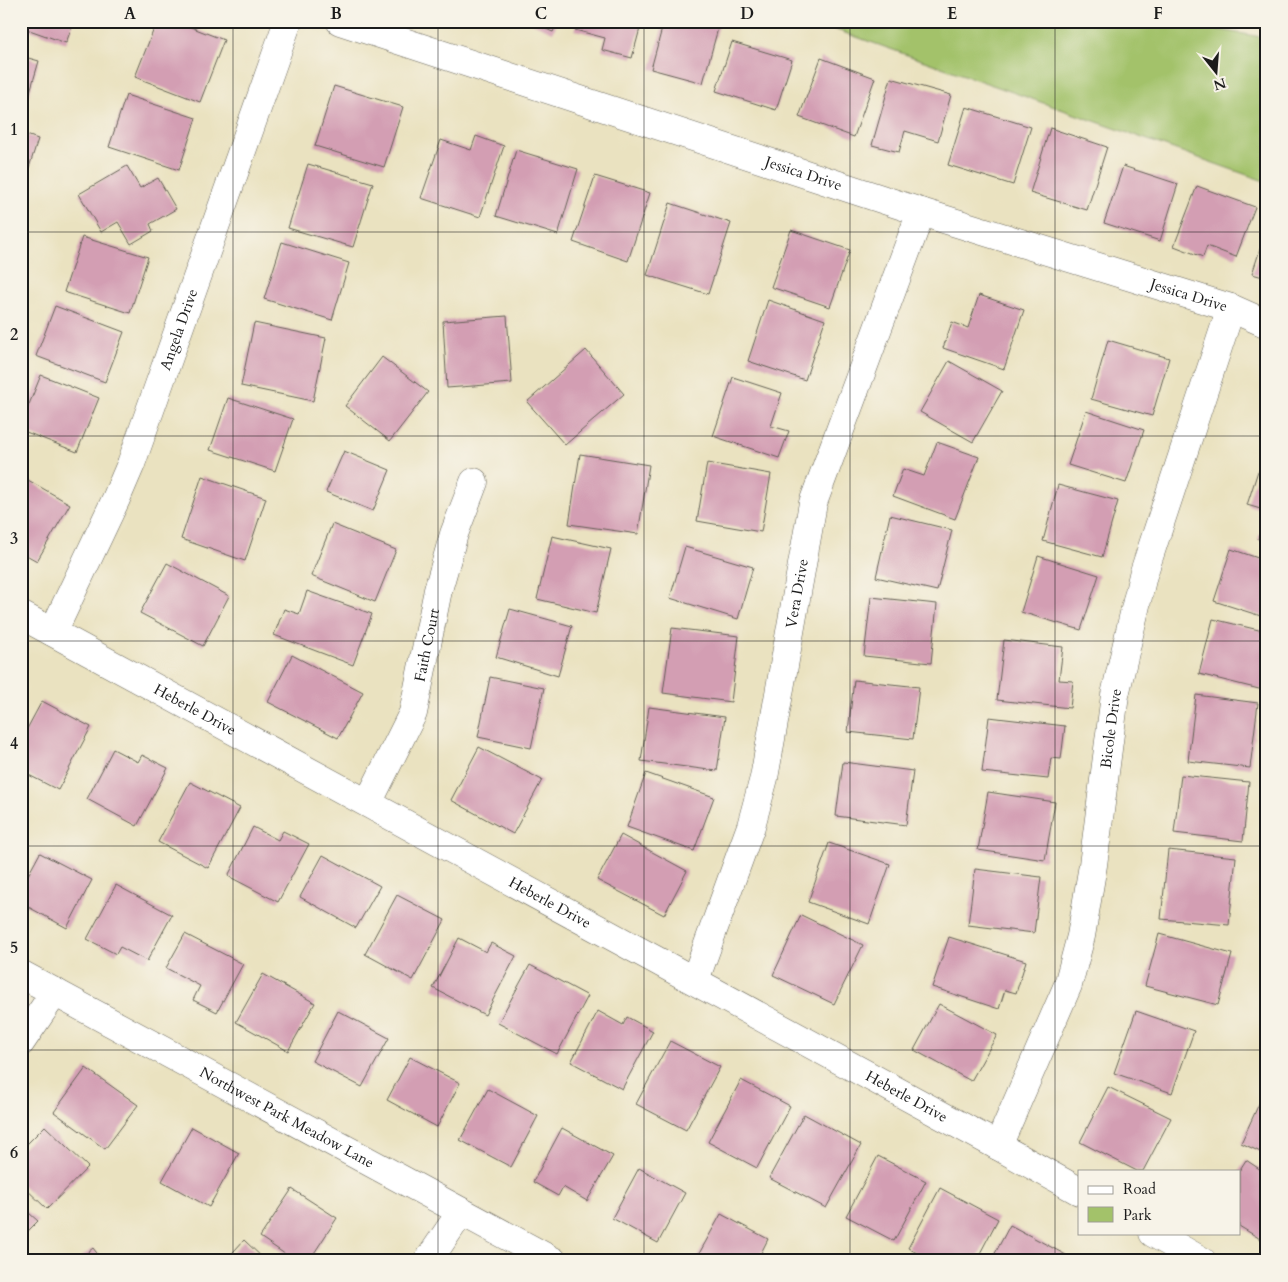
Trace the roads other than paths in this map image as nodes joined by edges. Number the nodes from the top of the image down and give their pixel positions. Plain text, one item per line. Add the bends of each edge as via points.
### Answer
1 (288, 21) edge
2 (340, 21) edge
3 (921, 212) junction
4 (1231, 308) junction
5 (1267, 324) edge
6 (474, 482) dead end
7 (21, 615) edge
8 (53, 632) junction
9 (368, 803) junction
10 (21, 974) edge
11 (694, 980) junction
12 (54, 992) junction
13 (21, 1042) edge
14 (998, 1146) junction
15 (1078, 1191) edge
16 (462, 1212) junction
17 (1155, 1234) edge
18 (428, 1261) edge
19 (553, 1261) edge
20 (1202, 1261) edge

1 - 8 street, Angela Drive via 131,464
2 - 3 street, Jessica Drive
3 - 4 street, Jessica Drive
3 - 11 street, Vera Drive via 813,503 764,778
4 - 5 street, Jessica Drive
4 - 14 street, Bicole Drive via 1143,575 1115,695 1093,866 1081,936 1068,985
6 - 9 street, Faith Court via 454,534 438,590 413,713
7 - 8 street, Heberle Drive
8 - 9 street, Heberle Drive
9 - 11 street, Heberle Drive
10 - 12 street, Northwest Park Meadow Lane
11 - 14 street, Heberle Drive
12 - 13 street
12 - 16 street, Northwest Park Meadow Lane
14 - 15 street, Heberle Drive
16 - 18 street
16 - 19 street, Northwest Park Meadow Lane
17 - 20 street

